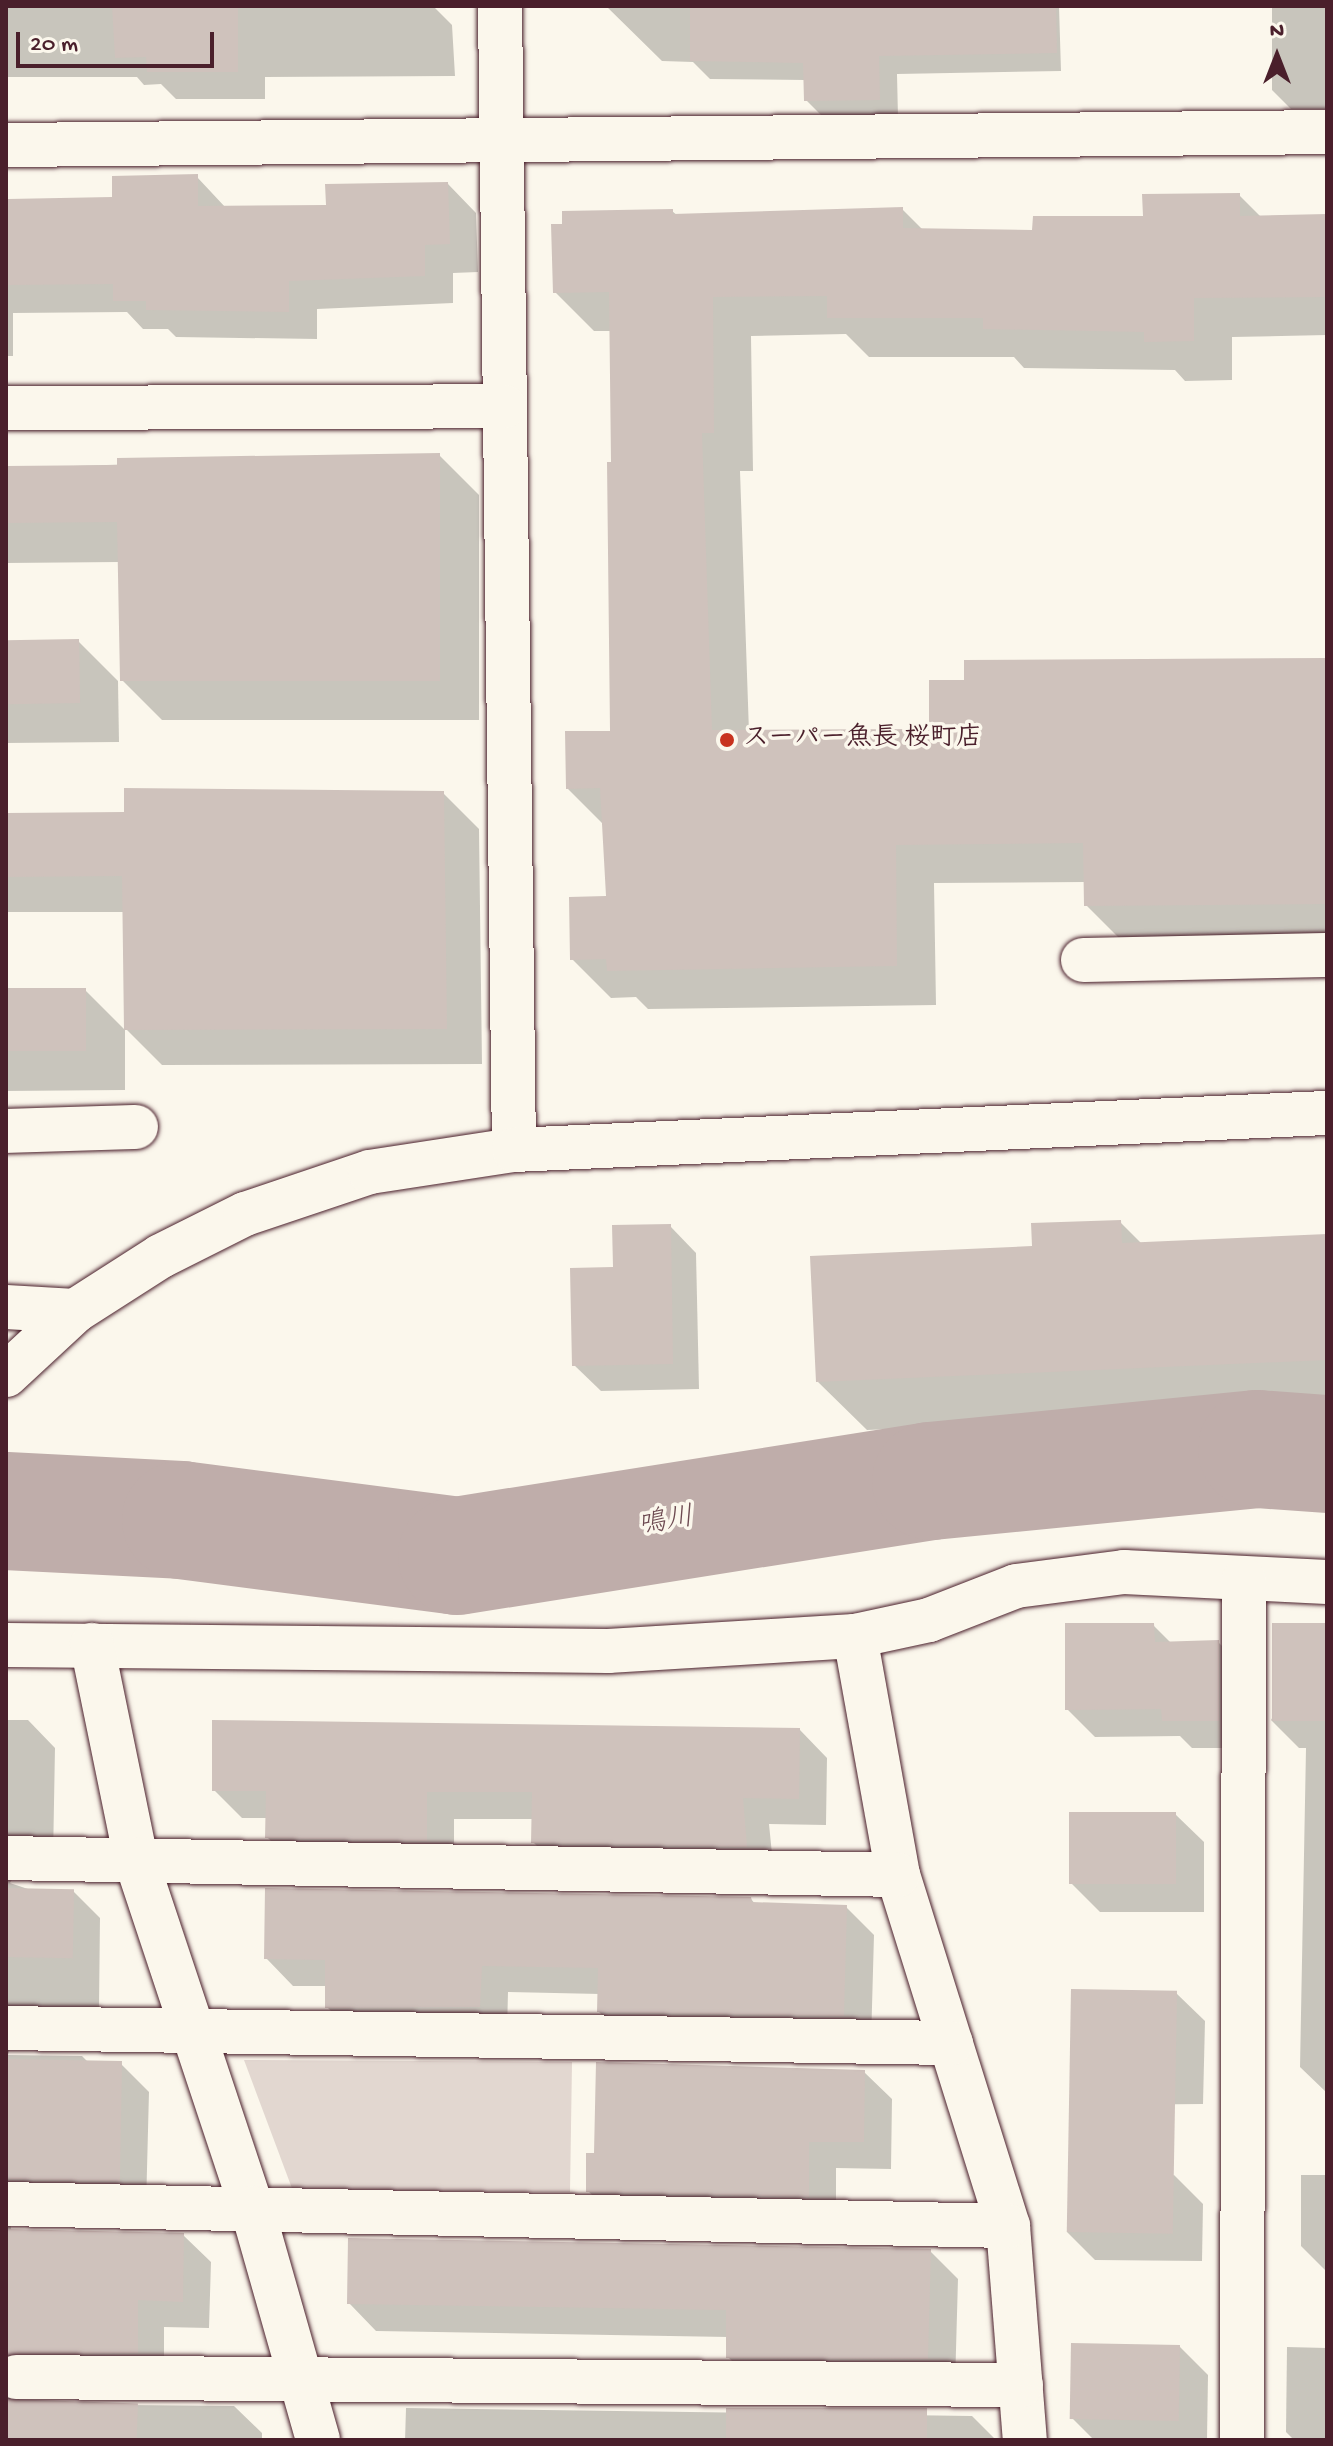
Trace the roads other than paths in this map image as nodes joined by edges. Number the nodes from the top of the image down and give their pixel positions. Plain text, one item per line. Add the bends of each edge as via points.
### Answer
1 (500, 6) edge
2 (1327, 132) edge
3 (498, 139) junction
4 (6, 145) edge
5 (504, 406) junction
6 (6, 408) edge
7 (1327, 955) edge
8 (1083, 960) dead end
9 (1327, 1113) edge
10 (136, 1127) dead end
11 (6, 1131) edge
12 (514, 1150) junction
13 (6, 1307) edge
14 (75, 1311) junction
15 (6, 1375) edge
16 (1244, 1580) junction
17 (1327, 1582) edge
18 (855, 1636) junction
19 (6, 1645) edge
20 (92, 1645) junction
21 (6, 1858) edge
22 (136, 1860) junction
23 (898, 1875) junction
24 (6, 2028) edge
25 (194, 2031) junction
26 (951, 2043) junction
27 (6, 2204) edge
28 (252, 2208) junction
29 (1008, 2226) junction
30 (16, 2377) dead end
31 (301, 2379) junction
32 (1021, 2385) junction
33 (318, 2440) edge
34 (1025, 2440) edge
35 (1242, 2440) edge

1 - 3 street
2 - 3 street
3 - 4 street
3 - 5 street
5 - 6 street
5 - 12 street
7 - 8 street
9 - 12 street
10 - 11 street
12 - 14 street via 370,1172 245,1214 161,1256
13 - 14 street
14 - 15 street
16 - 17 street
16 - 18 street via 1124,1572 1016,1586 929,1620
16 - 35 street
18 - 20 street via 608,1651
18 - 23 street
19 - 20 street
20 - 22 street
21 - 22 street
22 - 23 street
22 - 25 street
23 - 26 street
24 - 25 street
25 - 26 street
25 - 28 street
26 - 29 street
27 - 28 street
28 - 29 street
28 - 31 street
29 - 32 street
30 - 31 street
31 - 32 street
31 - 33 street
32 - 34 street

